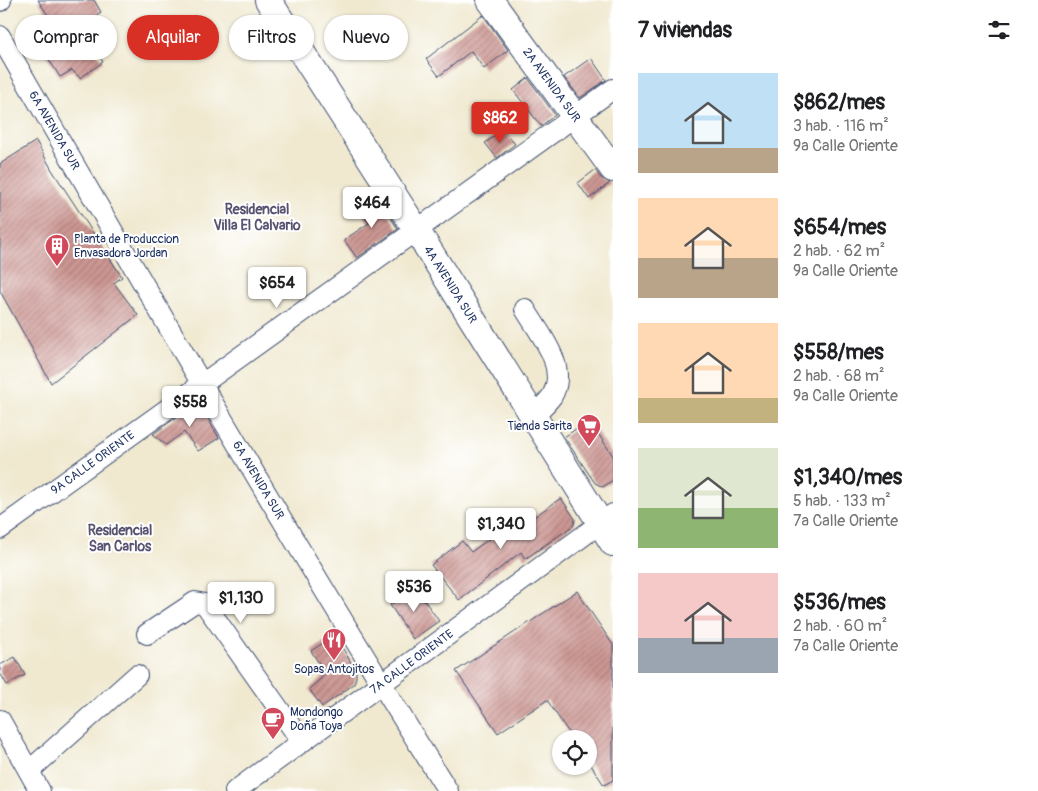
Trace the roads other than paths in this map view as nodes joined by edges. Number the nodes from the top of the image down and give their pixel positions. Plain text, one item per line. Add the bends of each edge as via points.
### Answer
1 (268, 0) edge
2 (490, 0) edge
3 (0, 36) edge
4 (613, 89) edge
5 (575, 116) junction
6 (613, 169) edge
7 (417, 231) junction
8 (525, 309) dead end
9 (201, 384) junction
10 (533, 416) junction
11 (609, 527) edge
12 (0, 529) edge
13 (147, 634) dead end
14 (137, 676) dead end
15 (382, 685) junction
16 (0, 720) edge
17 (5, 742) edge
18 (302, 742) junction
19 (29, 771) junction
20 (40, 791) edge
21 (235, 791) edge
22 (448, 791) edge

1 - 7 main road, 4A AVENIDA SUR
2 - 5 main road, 2A AVENIDA SUR
3 - 9 street, 6A AVENIDA SUR
4 - 5 street, 9A CALLE ORIENTE
5 - 6 main road, 2A AVENIDA SUR
5 - 7 street, 9A CALLE ORIENTE
7 - 9 street, 9A CALLE ORIENTE
7 - 10 main road, 4A AVENIDA SUR
8 - 10 street via 556,362 558,382 551,397
9 - 12 street, 9A CALLE ORIENTE
9 - 15 street, 6A AVENIDA SUR
10 - 11 main road, 4A AVENIDA SUR
11 - 15 street, 7A CALLE ORIENTE
13 - 18 street via 195,602 205,604
14 - 19 street
15 - 18 street, 7A CALLE ORIENTE
15 - 22 street, 6A AVENIDA SUR
16 - 17 street
17 - 19 street
18 - 21 street, 7A CALLE ORIENTE
19 - 20 street

